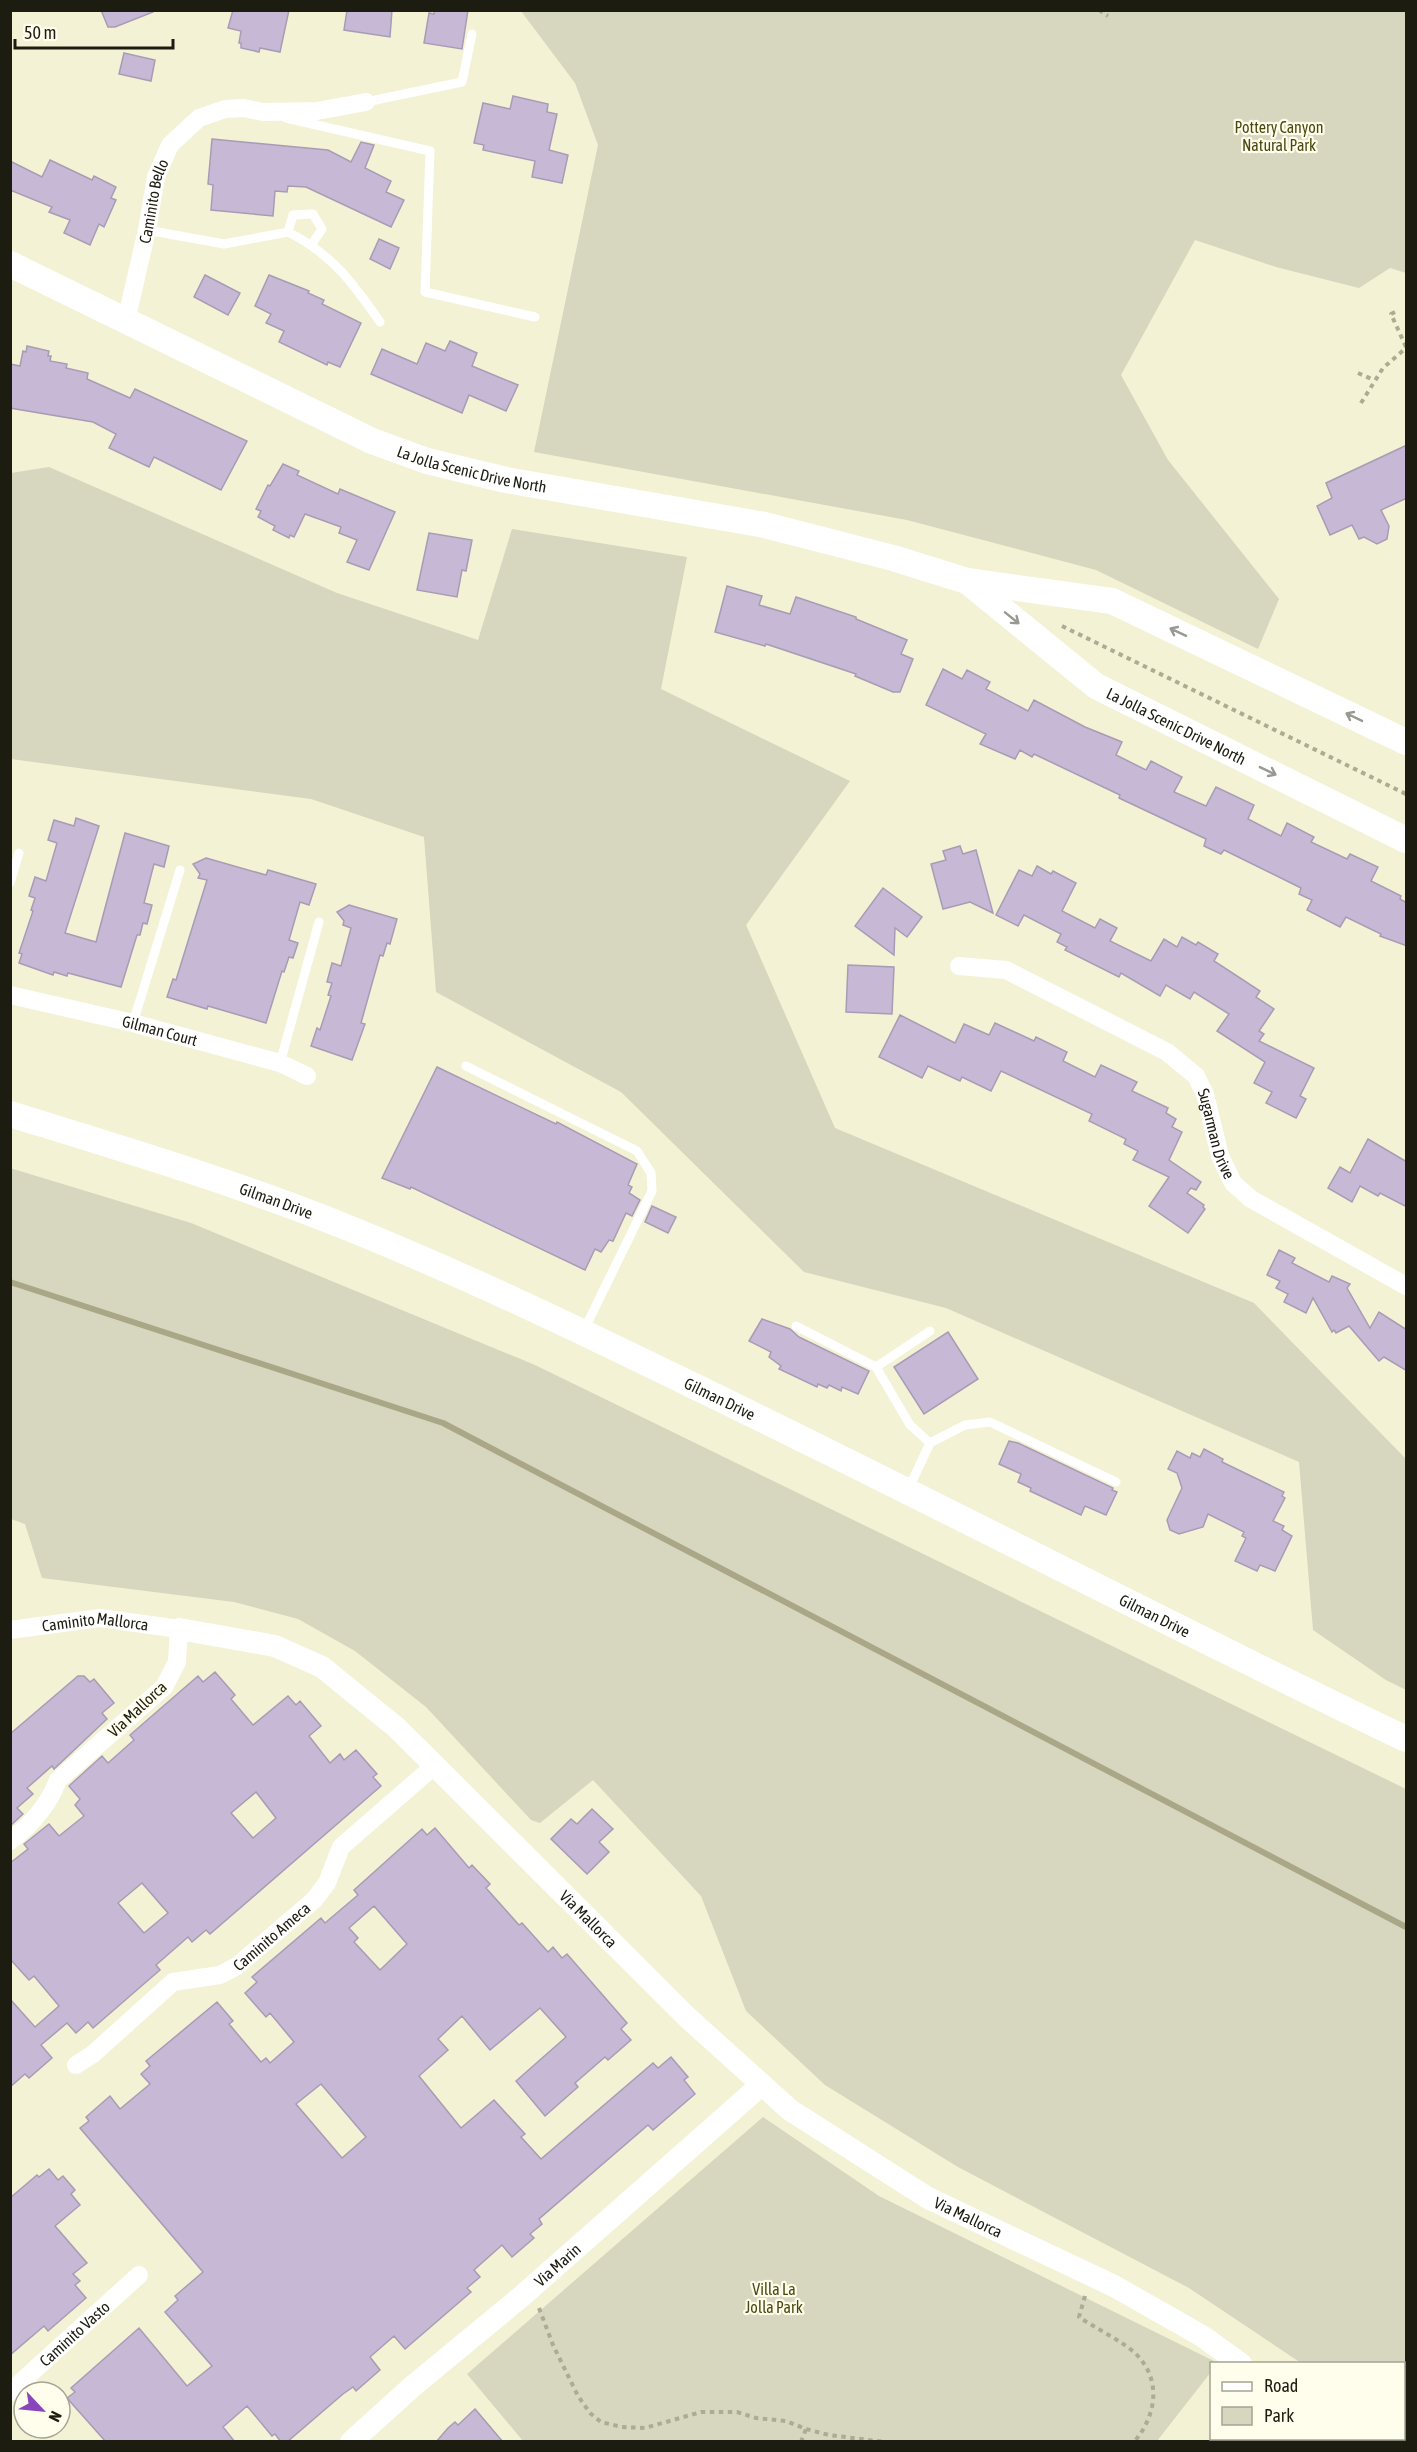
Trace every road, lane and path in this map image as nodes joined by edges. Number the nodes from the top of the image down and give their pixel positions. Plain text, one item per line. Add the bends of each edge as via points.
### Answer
1 (1099, 10) edge
2 (1108, 16) dead end
3 (472, 34) dead end
4 (366, 102) joint
5 (263, 112) junction
6 (147, 230) junction
7 (288, 232) junction
8 (312, 244) junction
9 (10, 264) edge
10 (1395, 312) dead end
11 (534, 317) dead end
12 (126, 321) junction
13 (381, 322) dead end
14 (1407, 348) edge
15 (1359, 373) dead end
16 (1374, 380) junction
17 (1361, 403) dead end
18 (967, 581) junction
19 (1052, 622) dead end
20 (1407, 742) edge
21 (1407, 794) edge
22 (1407, 840) edge
23 (19, 853) dead end
24 (180, 870) dead end
25 (10, 883) edge
26 (319, 922) dead end
27 (958, 966) dead end
28 (10, 995) edge
29 (133, 1023) junction
30 (280, 1063) junction
31 (466, 1066) dead end
32 (307, 1076) dead end
33 (10, 1114) edge
34 (1407, 1286) edge
35 (796, 1326) dead end
36 (930, 1331) dead end
37 (583, 1332) junction
38 (876, 1367) junction
39 (930, 1443) junction
40 (1116, 1482) dead end
41 (908, 1490) junction
42 (179, 1629) junction
43 (10, 1630) edge
44 (1407, 1739) edge
45 (434, 1766) junction
46 (10, 1841) edge
47 (76, 2066) dead end
48 (760, 2086) junction
49 (139, 2275) dead end
50 (1093, 2276) junction
51 (522, 2296) junction
52 (1238, 2362) edge
53 (10, 2392) edge
54 (806, 2429) junction
55 (351, 2442) edge
56 (801, 2442) edge
57 (885, 2442) edge
58 (1134, 2442) edge

1 - 2 path
3 - 4 lane via 462,82
4 - 5 street, Caminito Bello via 317,111
5 - 6 street, Caminito Bello via 225,109 199,118 170,145 156,177
5 - 11 lane via 430,151 425,292
6 - 7 lane via 224,244
6 - 12 street, Caminito Bello
7 - 8 lane
7 - 8 lane via 293,215 313,214 322,229
8 - 13 lane via 351,280
9 - 12 main road, La Jolla Scenic Drive North
10 - 14 path via 1391,314
12 - 18 main road, La Jolla Scenic Drive North via 372,441 427,461 506,480 765,525
14 - 16 path
15 - 16 path
16 - 17 path
20 -> 18 main road, La Jolla Scenic Drive North via 1112,601
18 -> 22 main road, La Jolla Scenic Drive North via 1096,686
19 - 21 path
23 - 25 lane
24 - 29 lane
26 - 30 lane
27 - 34 street, Sugarman Drive via 1006,970 1167,1052 1196,1077 1205,1094 1220,1156 1233,1183 1251,1199
28 - 29 street, Gilman Court
29 - 30 street, Gilman Court
30 - 32 street, Gilman Court
31 - 37 lane via 637,1151 651,1173 652,1191
33 - 37 main road, Gilman Drive via 319,1216
35 - 38 lane
36 - 38 lane
37 - 41 main road, Gilman Drive
38 - 39 lane via 910,1425
39 - 40 lane via 965,1425 990,1422
39 - 41 lane
41 - 44 main road, Gilman Drive
42 - 43 street, Caminito Mallorca via 100,1618
42 - 45 street, Via Mallorca via 275,1646 322,1666 372,1705
42 - 46 street, Via Mallorca via 177,1662 164,1687 58,1780 52,1795 24,1831
45 - 47 street, Caminito Ameca via 341,1847 327,1884 314,1900 237,1966 220,1975 173,1982
45 - 48 street, Via Mallorca
48 - 50 street, Via Mallorca via 790,2110 928,2198
48 - 51 street, Via Marin
49 - 53 street, Caminito Vasto
50 - 52 street, Via Mallorca via 1202,2336
50 - 58 path via 1079,2318 1134,2352 1149,2371 1153,2412
51 - 54 path via 541,2310 553,2346 578,2396 602,2422 645,2428 701,2412 737,2412
51 - 55 street, Via Marin
54 - 56 path
54 - 57 path

